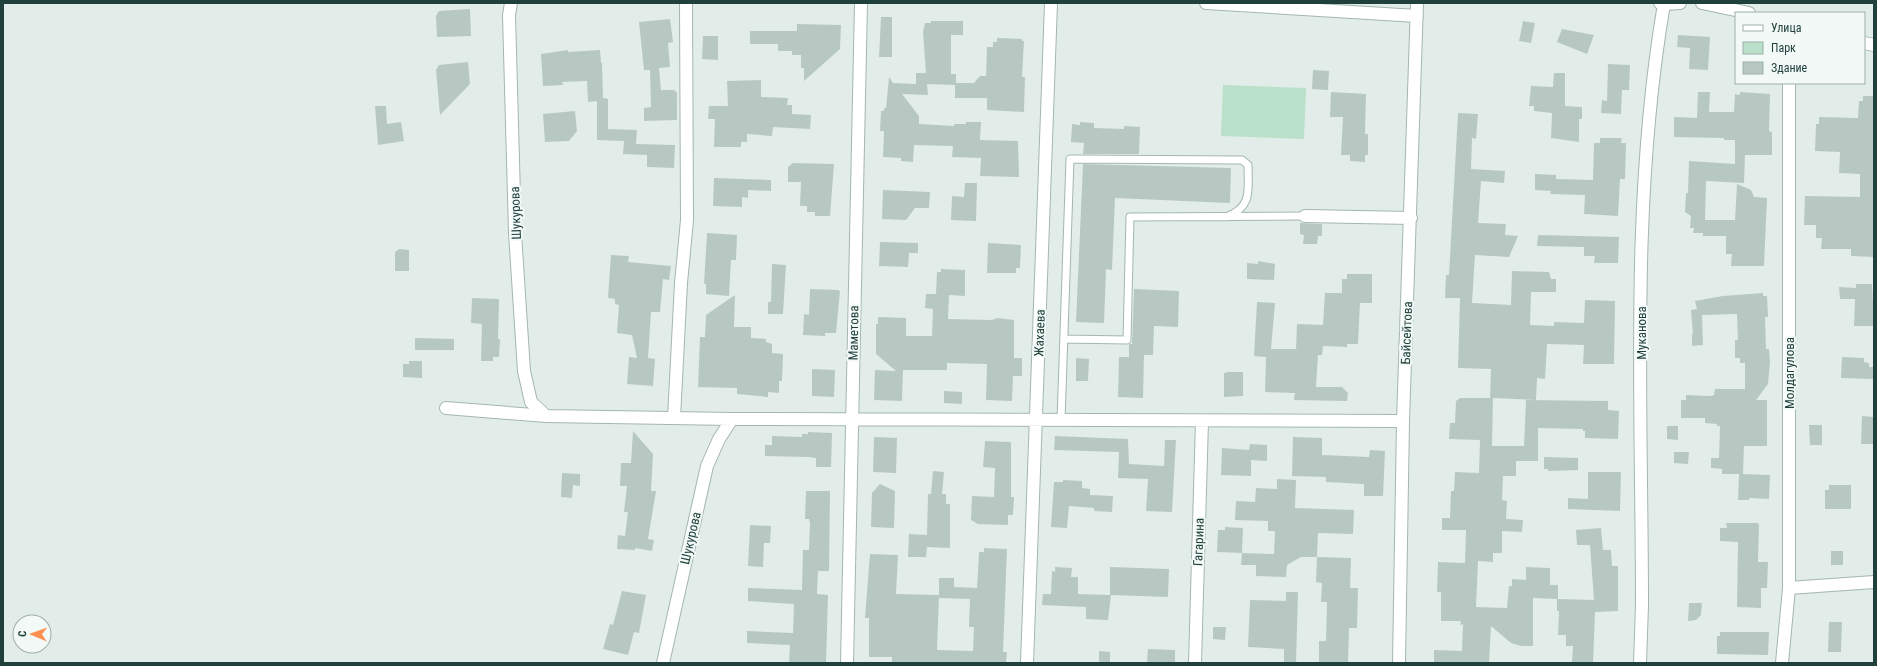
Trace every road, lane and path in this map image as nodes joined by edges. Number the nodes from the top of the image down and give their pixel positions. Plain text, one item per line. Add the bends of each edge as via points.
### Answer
1 (511, 3) edge
2 (686, 3) edge
3 (861, 3) edge
4 (1051, 3) edge
5 (1206, 3) edge
6 (1417, 3) edge
7 (1680, 3) edge
8 (1702, 3) edge
9 (1662, 4) edge
10 (1720, 4) edge
11 (1746, 12) edge
12 (1417, 16) junction
13 (1789, 84) edge
14 (1305, 216) joint
15 (1226, 217) junction
16 (1411, 218) junction
17 (1065, 340) junction
18 (446, 408) dead end
19 (546, 416) junction
20 (674, 418) junction
21 (732, 419) junction
22 (851, 420) junction
23 (1061, 420) junction
24 (1036, 421) junction
25 (1202, 421) junction
26 (1403, 421) junction
27 (1874, 582) edge
28 (1789, 588) junction
29 (663, 663) edge
30 (847, 663) edge
31 (1027, 663) edge
32 (1195, 663) edge
33 (1398, 663) edge
34 (1640, 663) edge
35 (1782, 663) edge

1 - 19 street, Шукурова via 509,23 515,233 524,372 532,402
2 - 20 street via 687,220
3 - 22 street, Маметова
4 - 24 street, Жахаева
5 - 12 street
6 - 12 street, Байсейтова
7 - 9 street
8 - 10 street
9 - 34 street, Муканова via 1644,167 1640,247
10 - 11 street
12 - 16 street, Байсейтова
13 - 28 street, Молдагулова
14 - 15 lane
14 - 16 street
15 - 17 lane via 1130,217 1127,340
15 - 17 lane via 1237,213 1244,206 1248,194 1248,166 1242,160 1070,159
16 - 26 street, Байсейтова
17 - 23 lane
18 - 19 street
19 - 20 street
20 - 21 street
21 - 22 street
21 - 29 street, Шукурова via 719,439 707,466
22 - 24 street
22 - 30 street, Маметова
23 - 24 street
23 - 25 street
24 - 31 street, Жахаева
25 - 26 street
25 - 32 street, Гагарина
26 - 33 street, Байсейтова
27 - 28 street
28 - 35 street, Молдагулова

